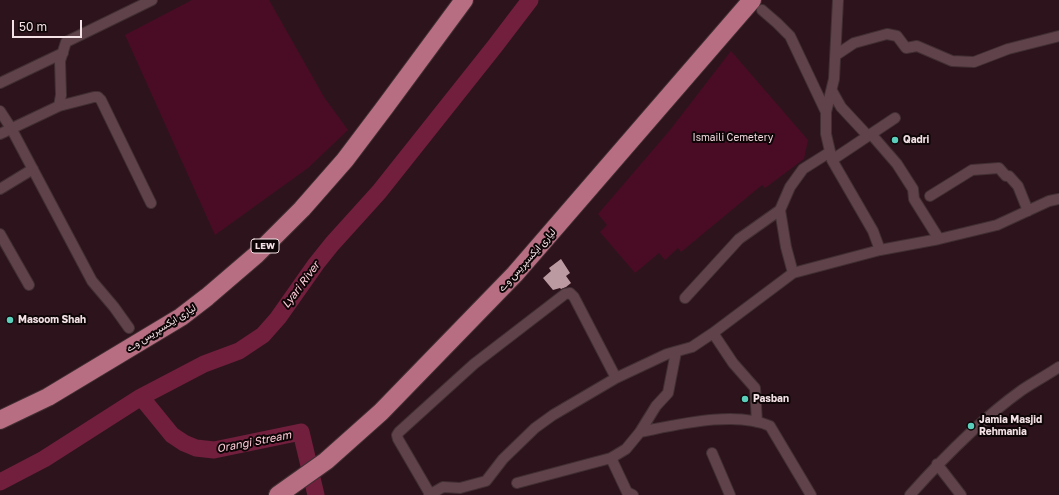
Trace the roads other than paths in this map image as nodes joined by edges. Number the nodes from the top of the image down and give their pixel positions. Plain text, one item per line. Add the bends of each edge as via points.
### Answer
1 (152, 0) edge
2 (464, 0) edge
3 (838, 0) edge
4 (757, 5) edge
5 (1059, 36) edge
6 (63, 53) junction
7 (836, 55) junction
8 (0, 83) edge
9 (832, 91) junction
10 (59, 106) junction
11 (0, 111) edge
12 (826, 112) junction
13 (894, 118) dead end
14 (11, 128) junction
15 (0, 134) edge
16 (870, 135) junction
17 (831, 156) junction
18 (33, 169) junction
19 (0, 189) edge
20 (930, 196) dead end
21 (1059, 198) edge
22 (151, 203) dead end
23 (780, 210) junction
24 (1028, 211) junction
25 (0, 234) edge
26 (939, 239) junction
27 (880, 250) junction
28 (793, 273) junction
29 (29, 285) dead end
30 (685, 298) dead end
31 (129, 328) dead end
32 (713, 333) junction
33 (676, 352) junction
34 (1059, 367) edge
35 (616, 378) junction
36 (0, 420) edge
37 (757, 422) junction
38 (640, 432) junction
39 (712, 453) dead end
40 (611, 458) junction
41 (937, 464) junction
42 (516, 483) dead end
43 (283, 491) edge
44 (430, 495) edge
45 (633, 495) edge
46 (730, 495) edge
47 (811, 495) edge
48 (910, 495) edge
49 (961, 495) edge

1 - 6 street via 66,42
2 - 36 highway, لیاری ایکسپریس وے / LEW via 345,160 302,209 256,255 181,318 48,397
3 - 7 street
4 - 12 street via 790,36
4 - 43 highway, لیاری ایکسپریس وے via 515,274 381,412 326,461
5 - 7 street via 1008,49 974,62 952,60 917,46 906,48 896,36 887,34 854,42
6 - 8 street
6 - 10 street via 60,61
7 - 9 street
9 - 12 street
9 - 16 street via 841,107
10 - 14 street
10 - 22 street via 98,97
11 - 14 street
12 - 17 street via 826,134
13 - 16 street
14 - 15 street
14 - 18 street
16 - 17 street
16 - 26 street via 897,164 913,189 914,199
17 - 23 street via 803,169 790,187
17 - 27 street via 873,231
18 - 19 street
18 - 31 street via 92,282
20 - 24 street via 972,170 999,168 1018,186
21 - 24 street
23 - 28 street
23 - 30 street via 739,239
24 - 26 street via 997,225
25 - 29 street
26 - 27 street
27 - 28 street
28 - 32 street
32 - 33 street via 692,347
32 - 37 street via 733,363 755,388
33 - 35 street
33 - 38 street via 668,393 656,406
34 - 41 street via 1022,390 980,423
35 - 44 street via 535,428 503,459 486,481 460,488 443,487
35 - 44 street via 574,297 570,293 565,294 474,364 399,432 398,439
37 - 38 street via 702,420
37 - 47 street via 770,426
38 - 40 street via 626,449
39 - 46 street
40 - 42 street
40 - 45 street via 627,492
41 - 48 street
41 - 49 street

